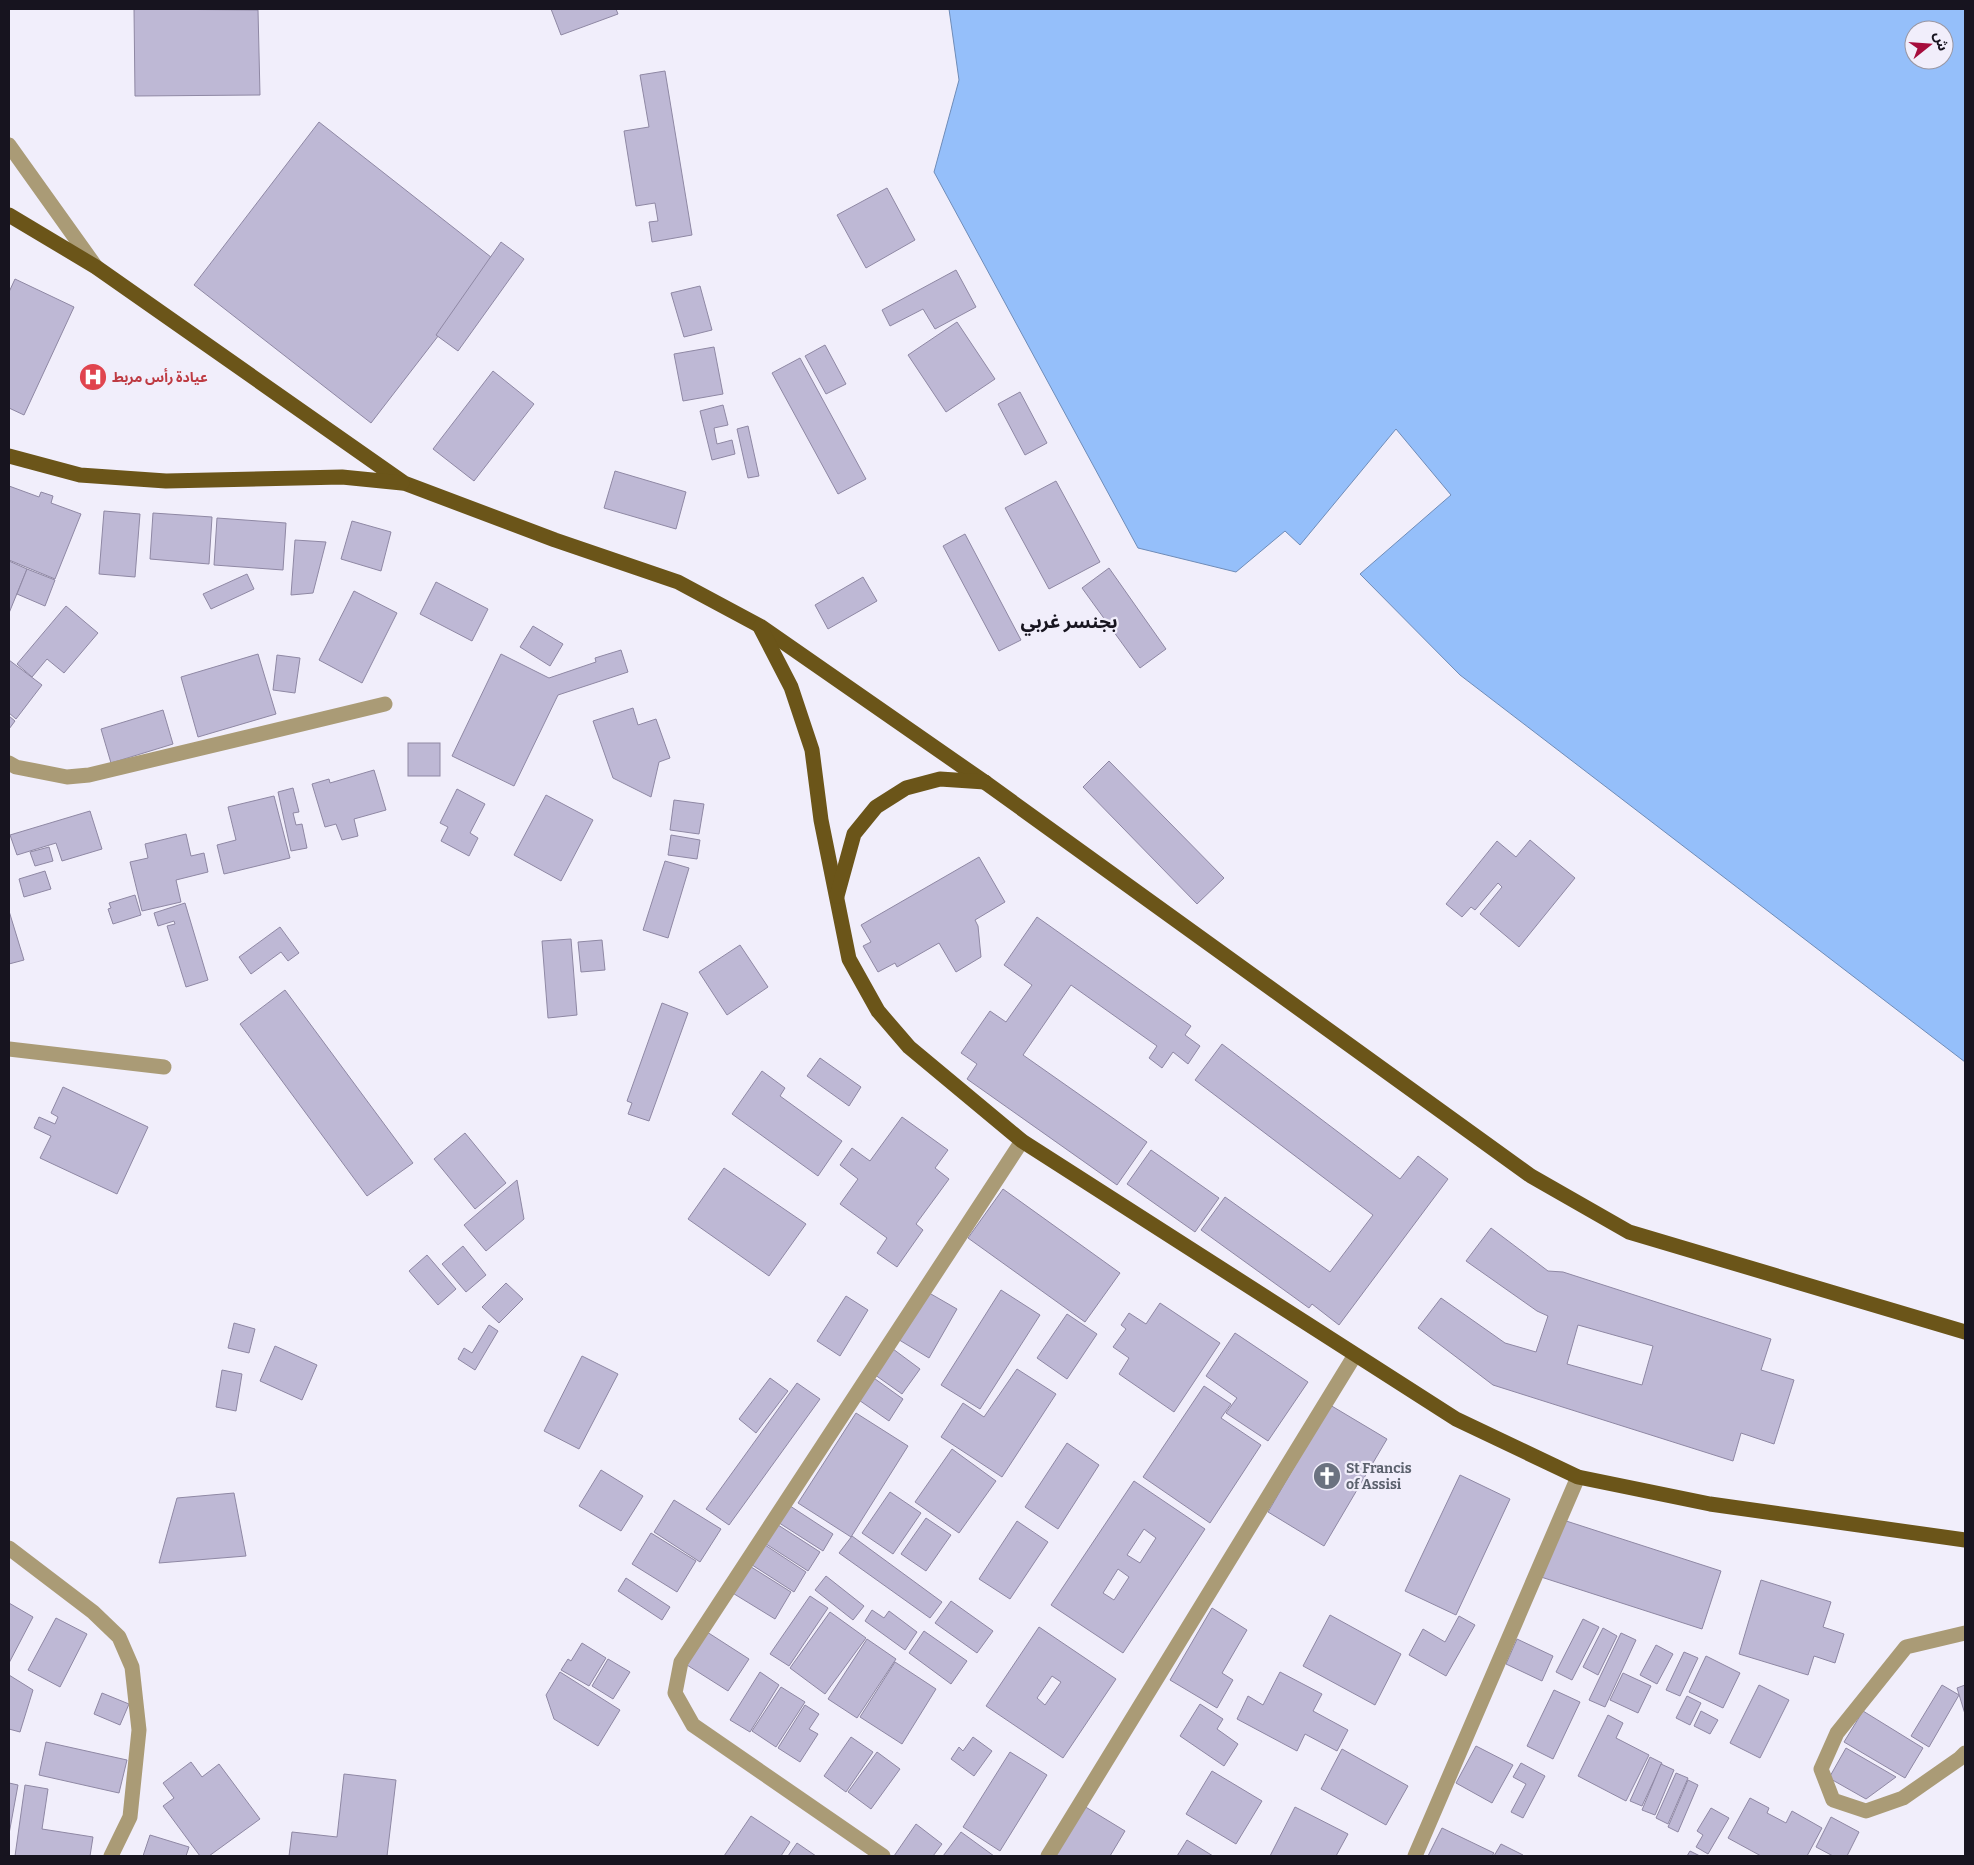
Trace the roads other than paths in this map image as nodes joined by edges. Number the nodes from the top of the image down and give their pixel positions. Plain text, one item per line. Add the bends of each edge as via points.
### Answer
1 (9, 145) edge
2 (9, 215) edge
3 (96, 267) junction
4 (9, 456) edge
5 (404, 483) junction
6 (760, 626) junction
7 (384, 704) dead end
8 (9, 763) edge
9 (986, 783) junction
10 (836, 899) junction
11 (9, 1049) edge
12 (164, 1067) dead end
13 (1022, 1140) junction
14 (1965, 1332) edge
15 (1355, 1355) junction
16 (1578, 1477) junction
17 (1965, 1540) edge
18 (9, 1548) edge
19 (1965, 1633) edge
20 (1965, 1752) edge
21 (111, 1856) edge
22 (883, 1856) edge
23 (1048, 1856) edge
24 (1415, 1856) edge

1 - 3 street
2 - 3 main road
3 - 5 main road
4 - 5 main road via 80,474 166,481 342,477
5 - 6 main road via 678,582
6 - 9 main road
6 - 10 main road via 791,687 812,750
7 - 8 street via 89,774 67,777
9 - 10 main road via 940,779 906,788 876,807 854,834
9 - 14 main road via 1531,1176 1629,1232
10 - 13 main road via 849,959 878,1011 909,1047
11 - 12 street
13 - 15 main road
13 - 22 street via 681,1662 675,1694 693,1725
15 - 16 main road via 1456,1419
15 - 23 street
16 - 17 main road via 1710,1504
16 - 24 street
18 - 21 street via 93,1612 119,1637 132,1667 138,1730 130,1817
19 - 20 street via 1906,1646 1837,1733 1821,1769 1833,1800 1866,1811 1903,1798

